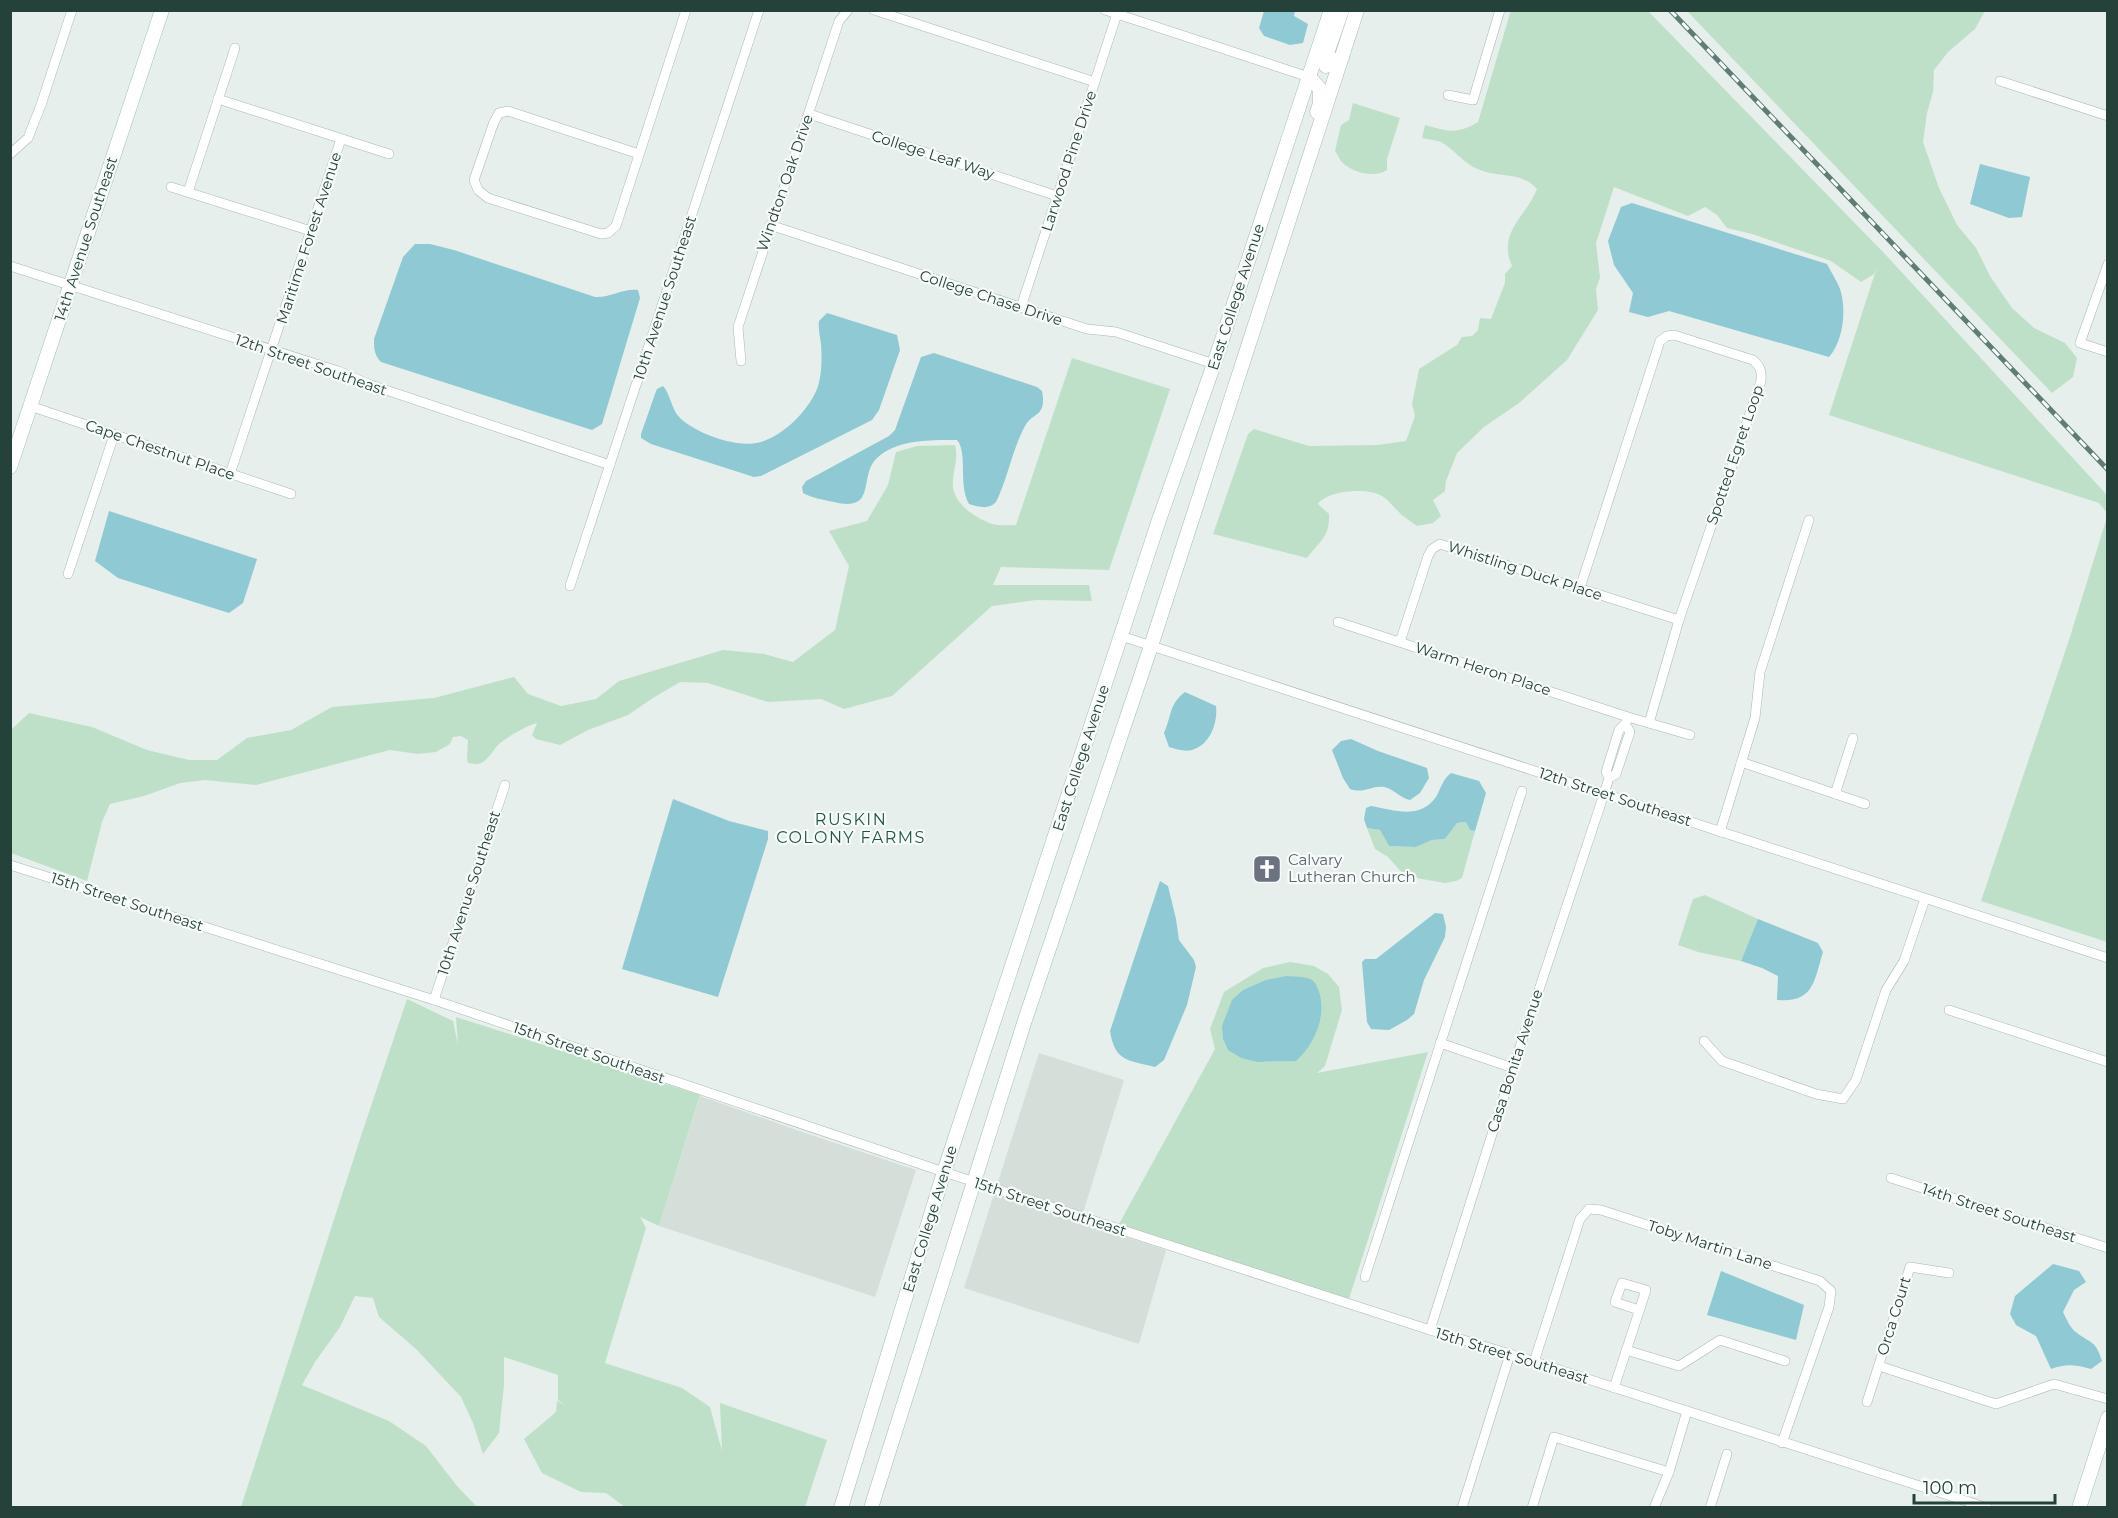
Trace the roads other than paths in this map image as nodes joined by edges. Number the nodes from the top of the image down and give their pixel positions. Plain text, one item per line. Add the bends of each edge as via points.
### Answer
1 (72, 10) edge
2 (162, 10) edge
3 (686, 10) edge
4 (759, 10) edge
5 (848, 10) edge
6 (874, 10) edge
7 (1105, 10) edge
8 (1331, 10) edge
9 (1342, 10) edge
10 (1357, 10) edge
11 (1500, 10) edge
12 (1117, 14) junction
13 (235, 48) dead end
14 (1342, 57) junction
15 (1326, 66) junction
16 (1309, 77) junction
17 (2000, 81) dead end
18 (1095, 82) junction
19 (1448, 95) dead end
20 (218, 99) junction
21 (808, 114) junction
22 (2108, 116) edge
23 (341, 139) junction
24 (10, 154) edge
25 (389, 154) dead end
26 (639, 154) junction
27 (171, 187) dead end
28 (188, 192) junction
29 (1057, 196) junction
30 (1296, 198) junction
31 (770, 225) junction
32 (311, 231) junction
33 (2108, 264) edge
34 (10, 267) edge
35 (70, 286) junction
36 (1021, 307) junction
37 (273, 350) junction
38 (2108, 352) edge
39 (741, 361) dead end
40 (1214, 364) junction
41 (30, 406) junction
42 (114, 435) junction
43 (610, 465) junction
44 (10, 467) edge
45 (230, 474) junction
46 (291, 494) dead end
47 (1809, 520) dead end
48 (68, 574) dead end
49 (570, 586) dead end
50 (1580, 588) junction
51 (1679, 620) junction
52 (1338, 622) dead end
53 (1121, 636) junction
54 (1400, 642) junction
55 (1151, 646) junction
56 (1627, 720) junction
57 (1649, 723) junction
58 (1690, 735) dead end
59 (1853, 738) dead end
60 (1741, 762) junction
61 (505, 785) dead end
62 (1522, 791) dead end
63 (1604, 794) junction
64 (1835, 794) junction
65 (1865, 804) dead end
66 (1720, 832) junction
67 (10, 865) edge
68 (1925, 899) junction
69 (2108, 958) edge
70 (434, 1000) junction
71 (1949, 1010) dead end
72 (1704, 1041) dead end
73 (1440, 1043) junction
74 (2108, 1062) edge
75 (1513, 1068) junction
76 (944, 1172) junction
77 (1891, 1178) dead end
78 (974, 1182) junction
79 (2108, 1248) edge
80 (1948, 1273) dead end
81 (1365, 1277) dead end
82 (1639, 1310) junction
83 (1430, 1330) junction
84 (1626, 1350) junction
85 (1510, 1354) junction
86 (1785, 1361) dead end
87 (1534, 1362) junction
88 (1878, 1366) junction
89 (1614, 1388) junction
90 (2108, 1400) edge
91 (1867, 1402) dead end
92 (1687, 1411) junction
93 (2108, 1418) edge
94 (1782, 1443) junction
95 (1727, 1454) dead end
96 (1669, 1472) junction
97 (841, 1508) edge
98 (870, 1508) edge
99 (1461, 1508) edge
100 (1532, 1508) edge
101 (1654, 1508) edge
102 (1710, 1508) edge
103 (1988, 1508) edge
104 (2079, 1508) edge

1 - 24 street via 28,138
2 - 35 main road, 14th Avenue Southeast
3 - 26 street
4 - 43 street, 10th Avenue Southeast
5 - 21 street, Windton Oak Drive via 838,21
6 - 18 street
7 - 12 street
8 - 16 main road, East College Avenue
9 - 15 main road via 1324,62
10 - 14 main road, East College Avenue
11 - 19 street via 1473,100
12 - 16 street
12 - 18 street, Larwood Pine Drive
13 - 20 street
14 - 15 main road
14 - 30 main road, East College Avenue
15 - 16 main road
16 - 30 main road via 1320,89 1320,104 1301,159
16 - 40 main road, East College Avenue
17 - 22 street
18 - 29 street, Larwood Pine Drive
20 - 23 street
20 - 28 street
21 - 29 street, College Leaf Way
21 - 31 street, Windton Oak Drive
23 - 25 street
23 - 32 street, Maritime Forest Avenue
26 - 26 street via 616,226 608,233 488,198 474,180 494,122 499,114 508,111
27 - 28 street
28 - 32 street
29 - 36 street, Larwood Pine Drive
30 - 55 main road, East College Avenue
31 - 36 street, College Chase Drive
31 - 39 street, Windton Oak Drive via 738,327
32 - 37 street, Maritime Forest Avenue
33 - 38 street via 2080,343
34 - 35 street, 12th Street Southeast
35 - 37 street, 12th Street Southeast
35 - 41 main road, 14th Avenue Southeast
36 - 40 street, College Chase Drive
37 - 43 street, 12th Street Southeast
37 - 45 street, Maritime Forest Avenue
40 - 53 main road, East College Avenue
41 - 42 street, Cape Chestnut Place
41 - 44 main road, 14th Avenue Southeast
42 - 45 street, Cape Chestnut Place
42 - 48 street
43 - 49 street, 10th Avenue Southeast
45 - 46 street, Cape Chestnut Place
47 - 60 street via 1760,672 1755,718
50 - 51 street, Whistling Duck Place
50 - 51 street, Spotted Egret Loop via 1660,341 1674,335 1753,360 1762,373 1761,381
50 - 54 street, Whistling Duck Place via 1440,544 1428,556
51 - 57 street, Spotted Egret Loop
52 - 54 street, Warm Heron Place
53 - 55 street, 12th Street Southeast
53 - 76 main road, East College Avenue
54 - 56 street, Warm Heron Place
55 - 63 street, 12th Street Southeast
55 - 78 main road, East College Avenue
56 - 57 street, Warm Heron Place
56 - 63 street, Casa Bonita Avenue via 1630,732 1616,774 1609,778
57 - 58 street, Warm Heron Place
59 - 64 street
60 - 64 street
60 - 66 street
61 - 70 street, 10th Avenue Southeast
62 - 73 street
63 - 66 street, 12th Street Southeast
63 - 75 street, Casa Bonita Avenue
64 - 65 street
66 - 68 street, 12th Street Southeast
67 - 70 street, 15th Street Southeast
68 - 69 street, 12th Street Southeast
68 - 72 street via 1904,961 1886,990 1856,1080 1843,1099 1816,1094 1722,1061
70 - 76 street, 15th Street Southeast
71 - 74 street
73 - 75 street
73 - 81 street
75 - 83 street, Casa Bonita Avenue
76 - 78 street, 15th Street Southeast
76 - 97 main road, East College Avenue
77 - 79 street, 14th Street Southeast
78 - 83 street, 15th Street Southeast
78 - 98 main road, East College Avenue
80 - 88 street, Orca Court via 1910,1267
82 - 82 street via 1646,1290 1622,1283 1615,1302
82 - 84 street
83 - 85 street, 15th Street Southeast
84 - 86 street via 1679,1366 1720,1340
84 - 89 street
85 - 87 street, 15th Street Southeast
85 - 99 street
87 - 89 street, 15th Street Southeast
87 - 94 street, Toby Martin Lane via 1580,1219 1589,1209 1820,1281 1831,1291 1828,1306
88 - 90 street via 1996,1404 2054,1384
88 - 91 street, Orca Court
89 - 92 street, 15th Street Southeast
92 - 94 street, 15th Street Southeast
92 - 96 street
93 - 104 main road
94 - 103 street, 15th Street Southeast
95 - 102 street
96 - 100 street via 1554,1437
96 - 101 street

